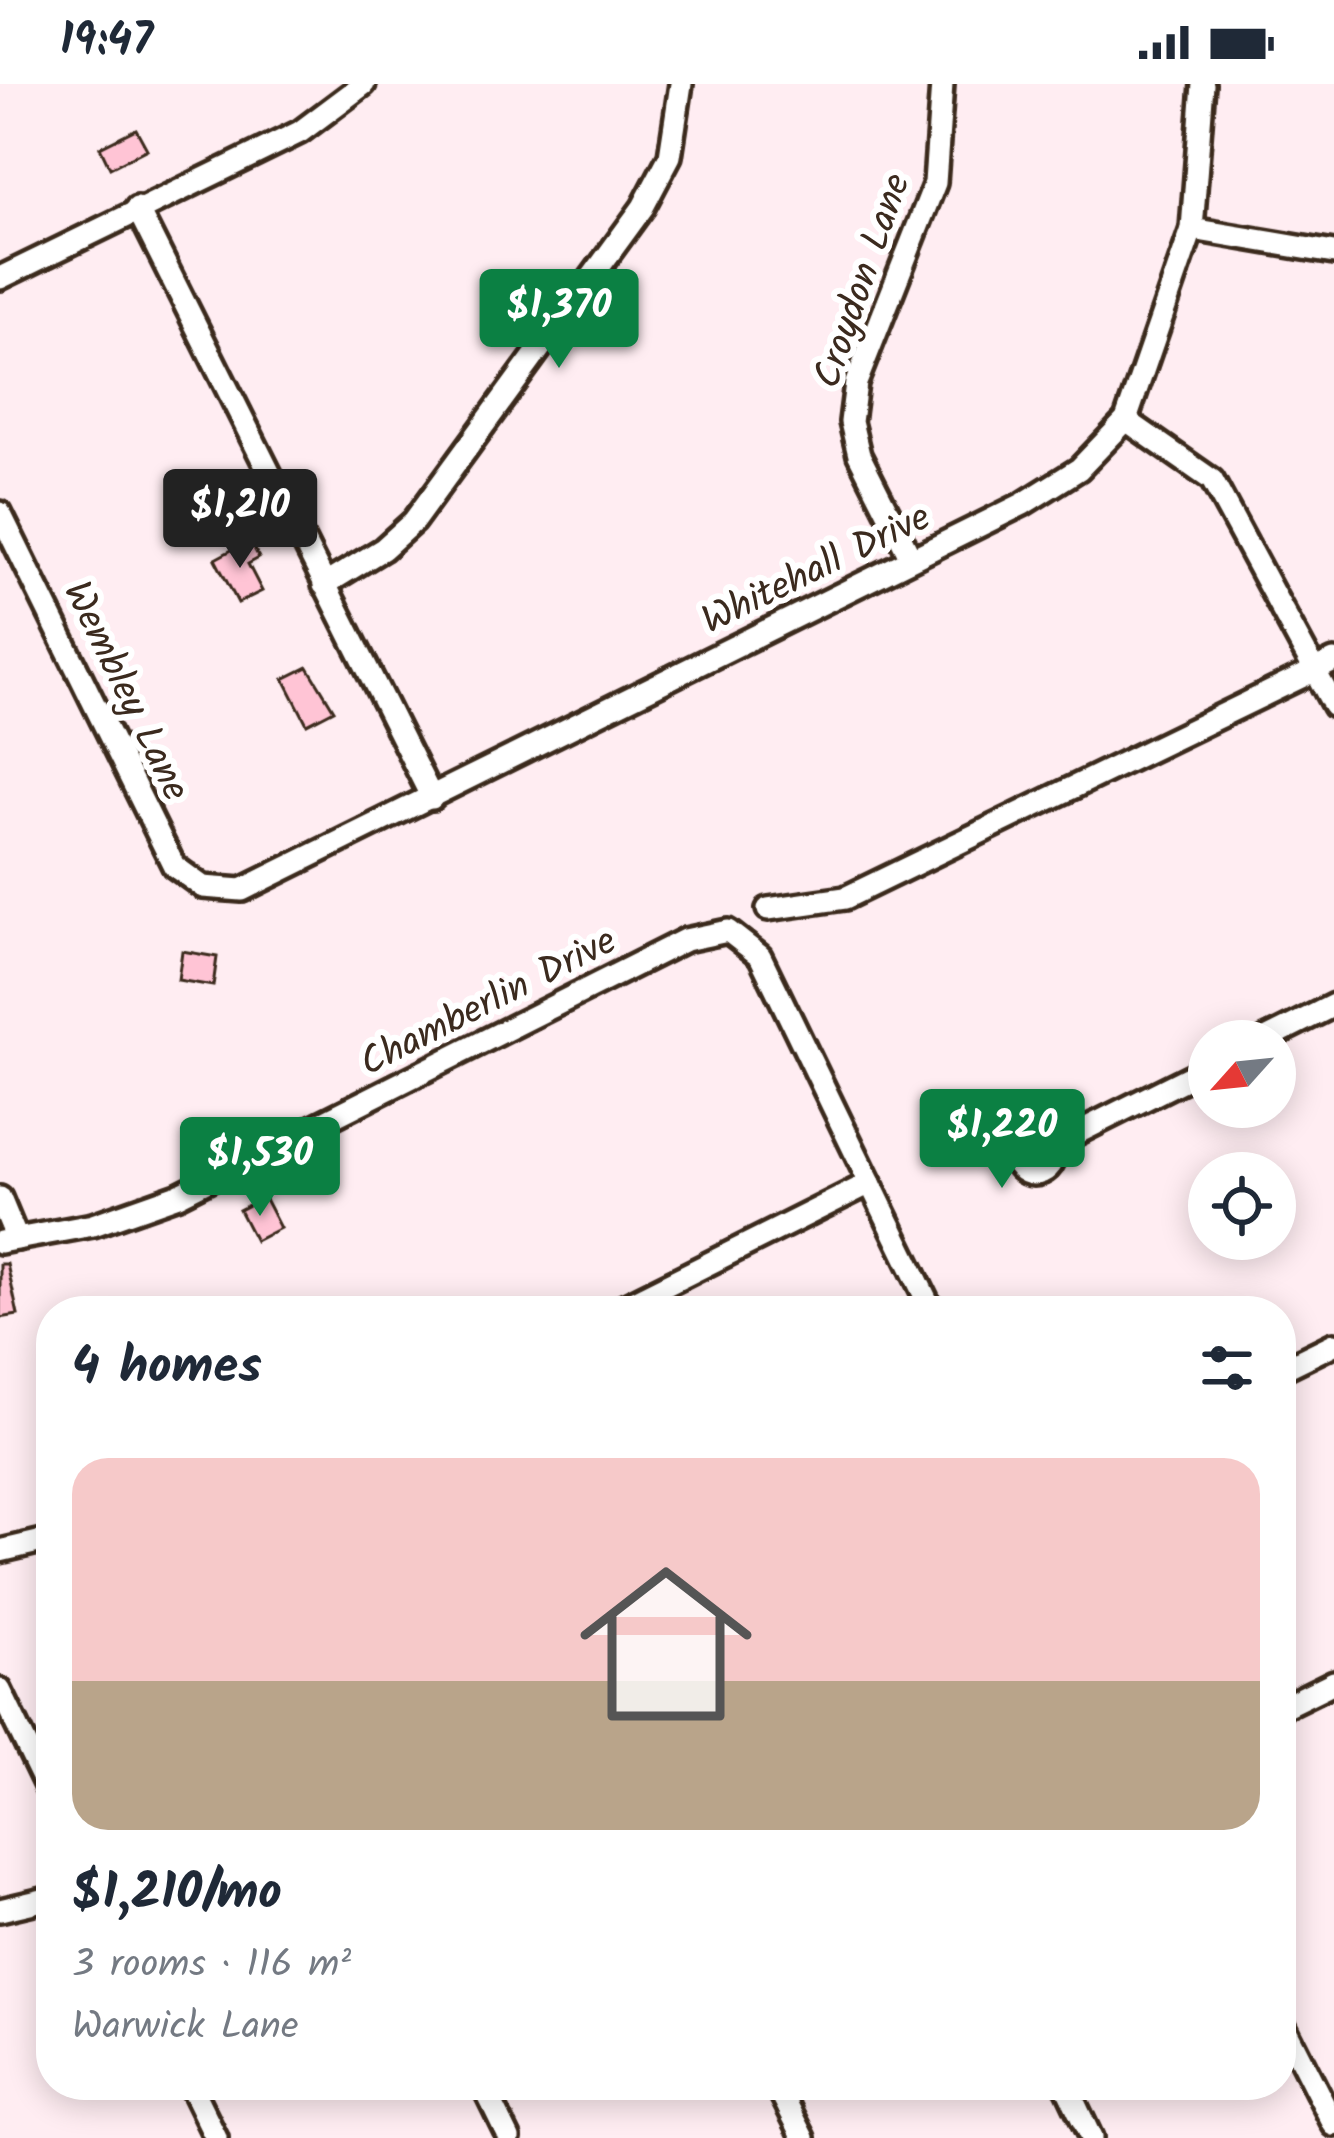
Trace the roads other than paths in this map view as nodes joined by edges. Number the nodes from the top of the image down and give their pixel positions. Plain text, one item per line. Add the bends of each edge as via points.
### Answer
1 (364, 84) edge
2 (681, 84) edge
3 (942, 84) edge
4 (1203, 84) edge
5 (136, 208) junction
6 (1192, 229) junction
7 (1334, 253) edge
8 (0, 278) edge
9 (1126, 420) junction
10 (0, 513) edge
11 (911, 559) junction
12 (324, 585) junction
13 (1324, 666) edge
14 (1334, 706) edge
15 (432, 798) junction
16 (203, 887) joint
17 (768, 910) dead end
18 (1334, 1005) edge
19 (1296, 1024) edge
20 (1188, 1078) edge
21 (1053, 1145) dead end
22 (870, 1183) junction
23 (0, 1198) edge
24 (9, 1241) edge
25 (644, 1296) edge
26 (925, 1296) edge
27 (1334, 1345) edge
28 (1296, 1363) edge
29 (36, 1543) edge
30 (0, 1551) edge
31 (1334, 1682) edge
32 (0, 1690) edge
33 (1296, 1701) edge
34 (36, 1765) edge
35 (36, 1902) edge
36 (0, 1910) edge
37 (1296, 2050) edge
38 (197, 2100) edge
39 (490, 2100) edge
40 (785, 2100) edge
41 (1073, 2100) edge
42 (1334, 2125) edge
43 (216, 2138) edge
44 (509, 2138) edge
45 (804, 2138) edge
46 (1091, 2138) edge

1 - 5 street via 299,132
2 - 12 street via 670,156 643,207 414,521
3 - 11 street, Croydon Lane via 935,183 856,383 850,422
4 - 6 street, Whitehall Drive
5 - 8 street
5 - 12 street
6 - 7 street
6 - 9 street, Whitehall Drive
9 - 11 street, Whitehall Drive via 1079,470
9 - 13 street via 1212,480
10 - 16 street, Wembley Lane via 174,866
11 - 15 street, Whitehall Drive
12 - 15 street
13 - 14 street
13 - 17 street via 844,898
15 - 16 street, Whitehall Drive via 242,890
18 - 19 street
20 - 21 street
22 - 24 street, Chamberlin Drive via 760,956 739,935 715,931 178,1195 93,1225
22 - 25 street
22 - 26 street
23 - 24 street
27 - 28 street
29 - 30 street
31 - 33 street
32 - 34 street
35 - 36 street
37 - 42 street
38 - 43 street
39 - 44 street
40 - 45 street
41 - 46 street

